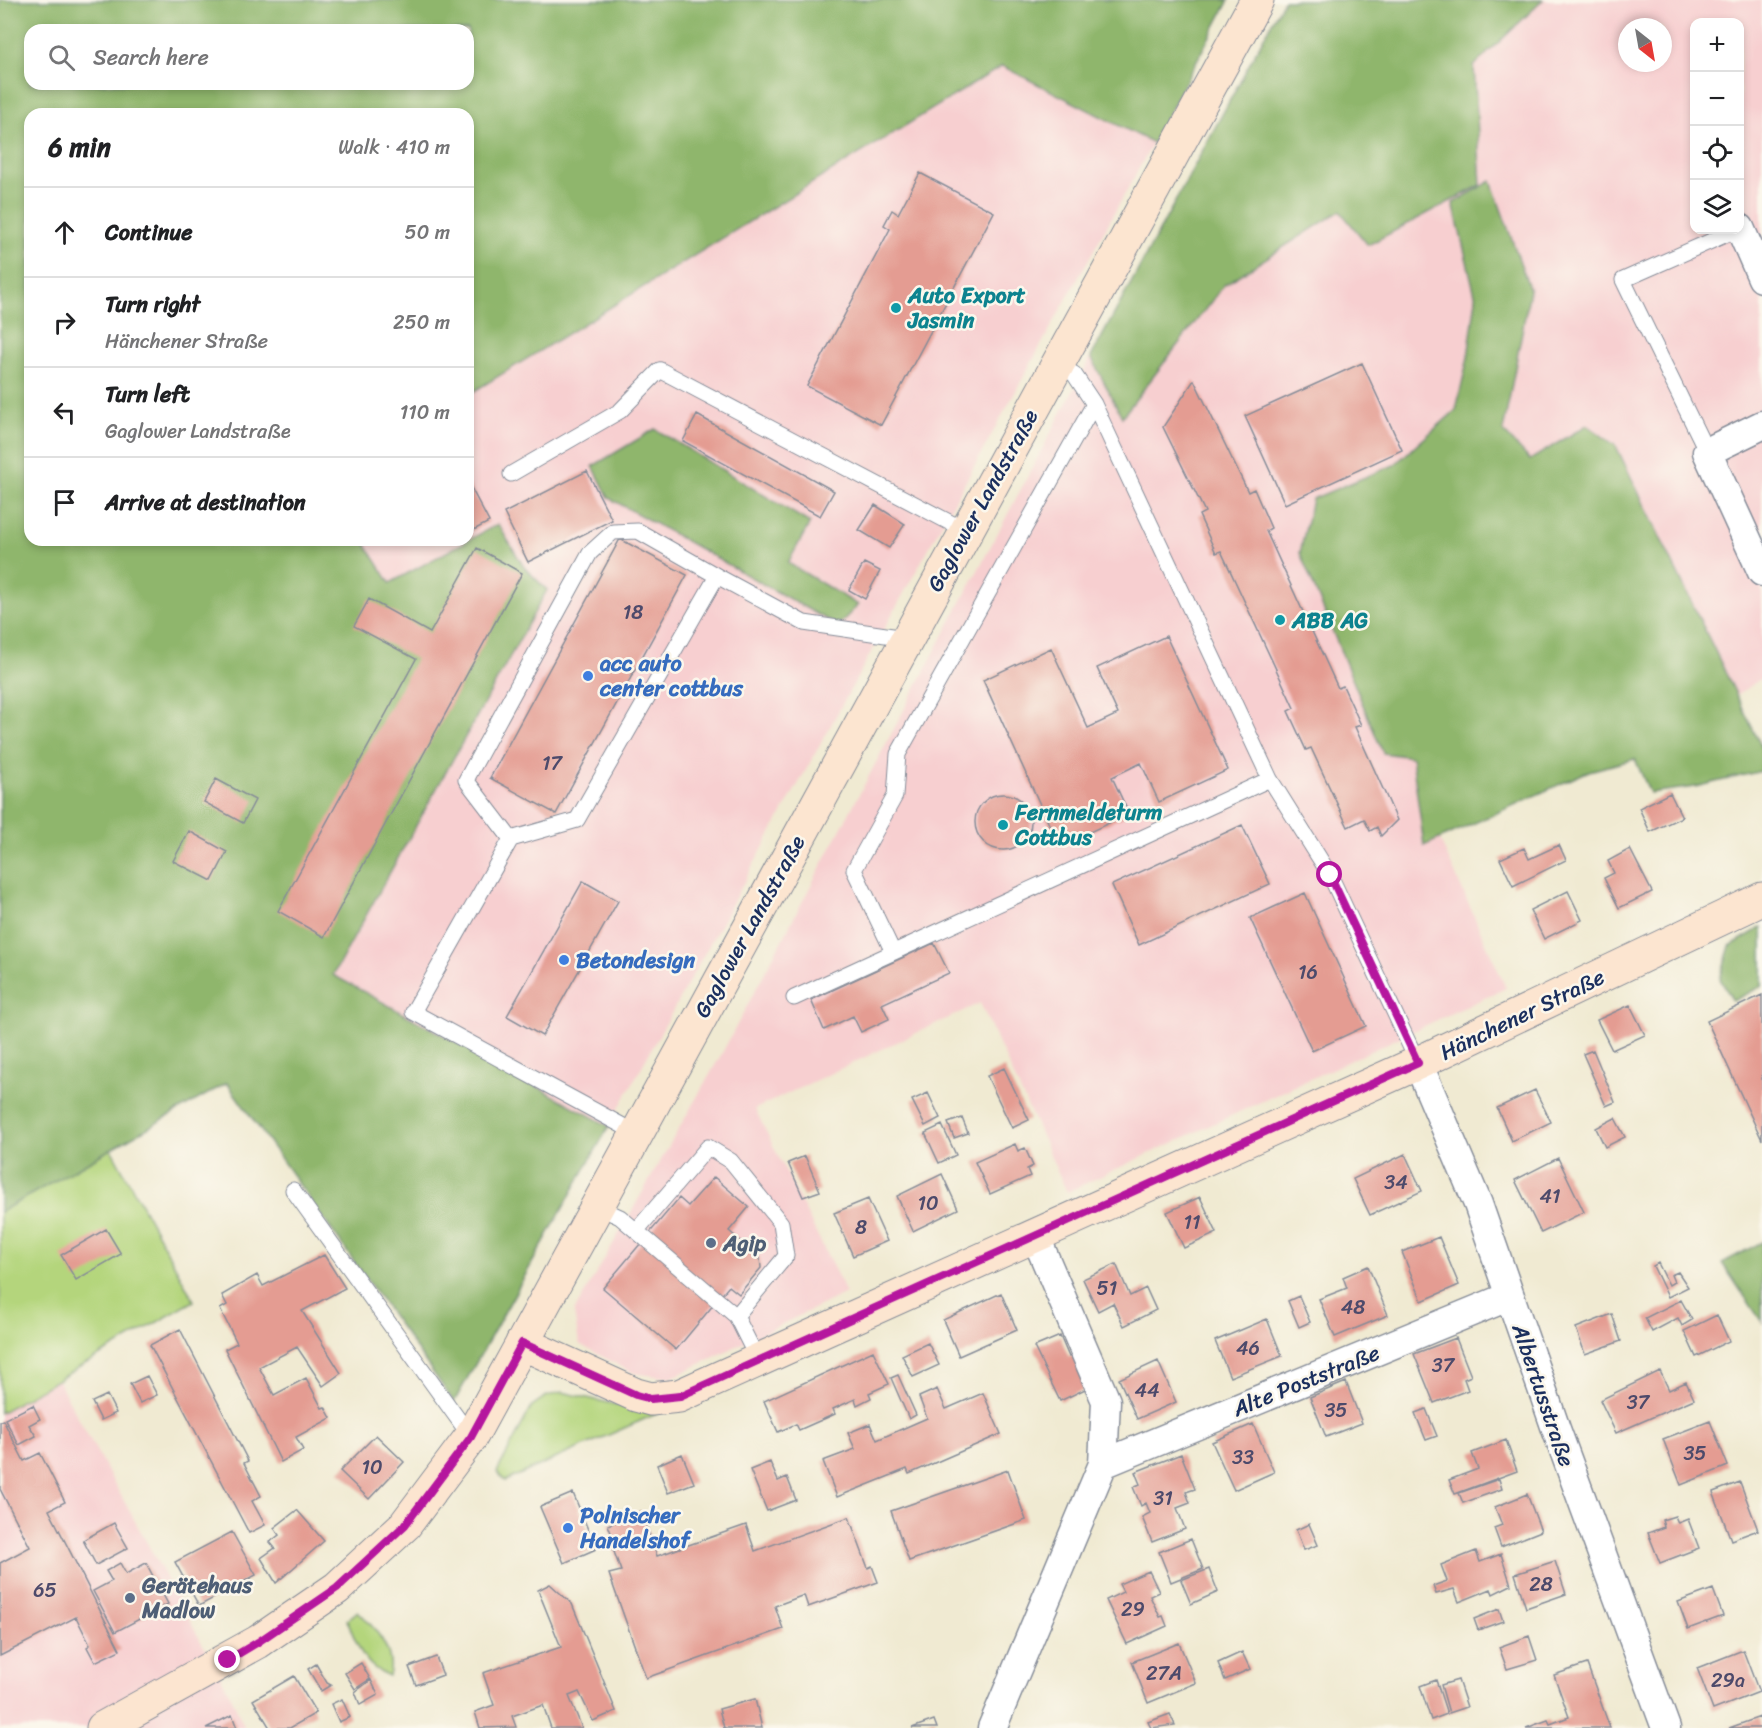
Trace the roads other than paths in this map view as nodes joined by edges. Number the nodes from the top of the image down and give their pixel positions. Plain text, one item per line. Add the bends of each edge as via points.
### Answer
1 (1257, 0) edge
2 (1727, 234) edge
3 (1740, 234) edge
4 (1762, 278) edge
5 (1057, 365) junction
6 (1094, 404) junction
7 (1762, 425) edge
8 (1707, 452) junction
9 (511, 474) dead end
10 (966, 531) junction
11 (1762, 572) edge
12 (717, 576) junction
13 (906, 638) junction
14 (1270, 779) junction
15 (511, 839) junction
16 (1762, 899) edge
17 (893, 952) junction
18 (794, 998) dead end
19 (1418, 1063) junction
20 (636, 1133) junction
21 (293, 1190) dead end
22 (596, 1206) junction
23 (636, 1232) junction
24 (1035, 1235) junction
25 (1510, 1296) junction
26 (736, 1316) junction
27 (522, 1343) junction
28 (758, 1360) junction
29 (471, 1437) junction
30 (1103, 1464) junction
31 (103, 1728) edge
32 (992, 1728) edge
33 (1666, 1728) edge

1 - 5 main road, Gaglower Landstraße
2 - 8 lane via 1623,280
3 - 4 street
5 - 6 lane via 1074,374
5 - 10 main road, Gaglower Landstraße
6 - 14 lane
6 - 17 lane via 898,754 895,796 854,870
7 - 8 street
8 - 11 street
9 - 10 lane via 621,411 660,370
10 - 13 main road, Gaglower Landstraße
12 - 13 lane via 804,622
12 - 15 lane via 577,820
12 - 15 lane via 638,531 613,532 590,553 466,780
13 - 20 main road, Gaglower Landstraße
14 - 17 lane
14 - 19 lane via 1330,875
15 - 20 lane via 413,1012
16 - 19 main road, Hänchener Straße
17 - 18 lane
19 - 24 main road, Hänchener Straße
19 - 25 street, Albertusstraße via 1478,1204
20 - 22 main road, Gaglower Landstraße
21 - 29 lane
22 - 23 lane via 620,1218
22 - 27 main road, Gaglower Landstraße
23 - 26 lane
23 - 26 lane via 708,1147 731,1161 781,1223 786,1256
24 - 28 main road, Hänchener Straße
24 - 30 street via 1106,1401
25 - 30 street, Alte Poststraße
25 - 33 street, Albertusstraße
26 - 28 lane
27 - 28 main road, Hänchener Straße via 651,1399 680,1396
27 - 29 main road, Gaglower Landstraße
29 - 31 main road, Gaglower Landstraße via 405,1525 337,1588 258,1642
30 - 32 street

